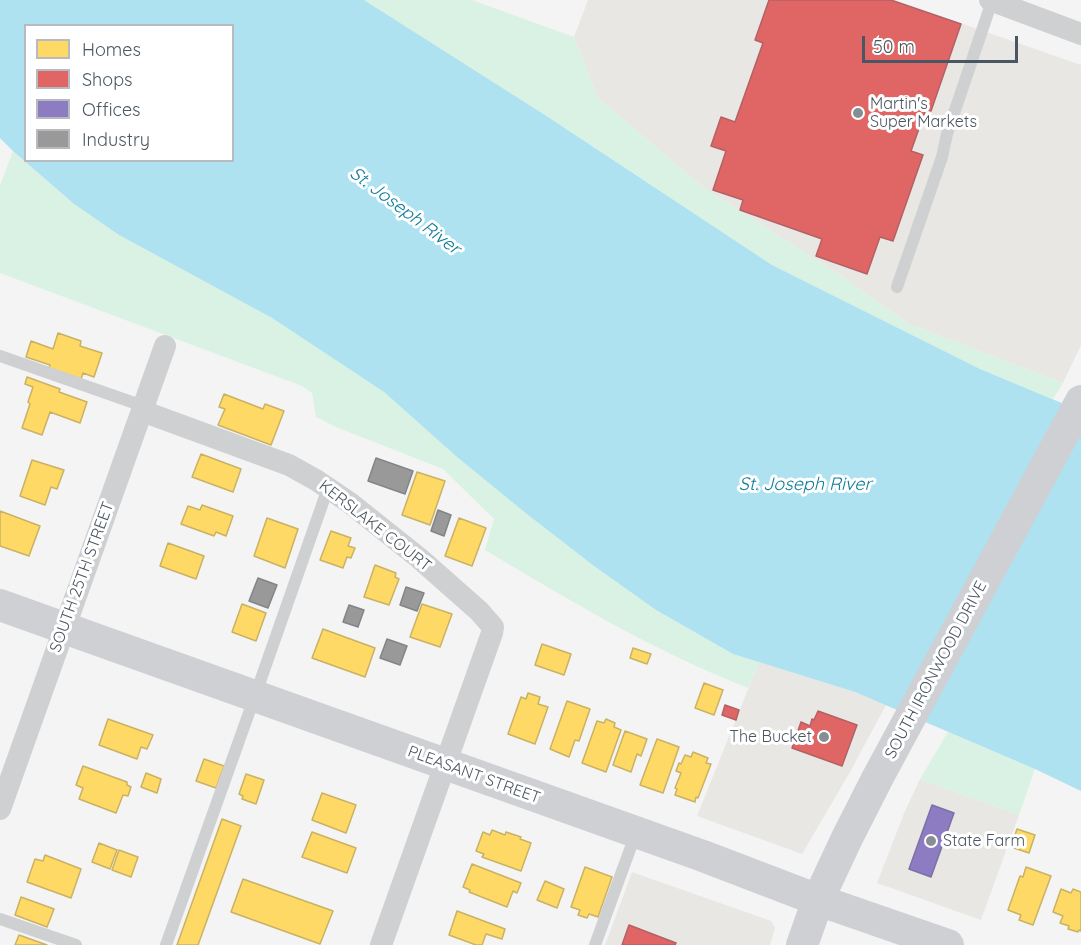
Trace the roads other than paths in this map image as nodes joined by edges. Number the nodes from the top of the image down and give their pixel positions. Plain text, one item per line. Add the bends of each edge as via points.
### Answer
1 (1002, 2) edge
2 (1081, 34) edge
3 (897, 287) dead end
4 (165, 346) dead end
5 (0, 356) edge
6 (1081, 401) edge
7 (142, 408) junction
8 (328, 488) junction
9 (0, 605) edge
10 (64, 628) junction
11 (255, 696) junction
12 (445, 765) junction
13 (0, 808) edge
14 (636, 832) junction
15 (819, 900) junction
16 (0, 919) edge
17 (76, 945) edge
18 (166, 945) edge
19 (381, 945) edge
20 (596, 945) edge
21 (802, 945) edge
22 (948, 945) edge

1 - 2 street
1 - 3 lane via 947,134
4 - 7 street, SOUTH 25TH STREET
5 - 7 lane
6 - 15 street, SOUTH IRONWOOD DRIVE via 878,777
7 - 8 street, KERSLAKE COURT via 290,465
7 - 10 street, SOUTH 25TH STREET
8 - 11 lane
8 - 12 street, KERSLAKE COURT via 419,558 493,627
9 - 10 street, PLEASANT STREET
10 - 11 street, PLEASANT STREET
10 - 13 street, SOUTH 25TH STREET
11 - 12 street, PLEASANT STREET
11 - 18 lane
12 - 14 street, PLEASANT STREET
12 - 19 street
14 - 15 street, PLEASANT STREET
14 - 20 lane
15 - 21 street, SOUTH IRONWOOD DRIVE
15 - 22 street, PLEASANT STREET
16 - 17 lane

